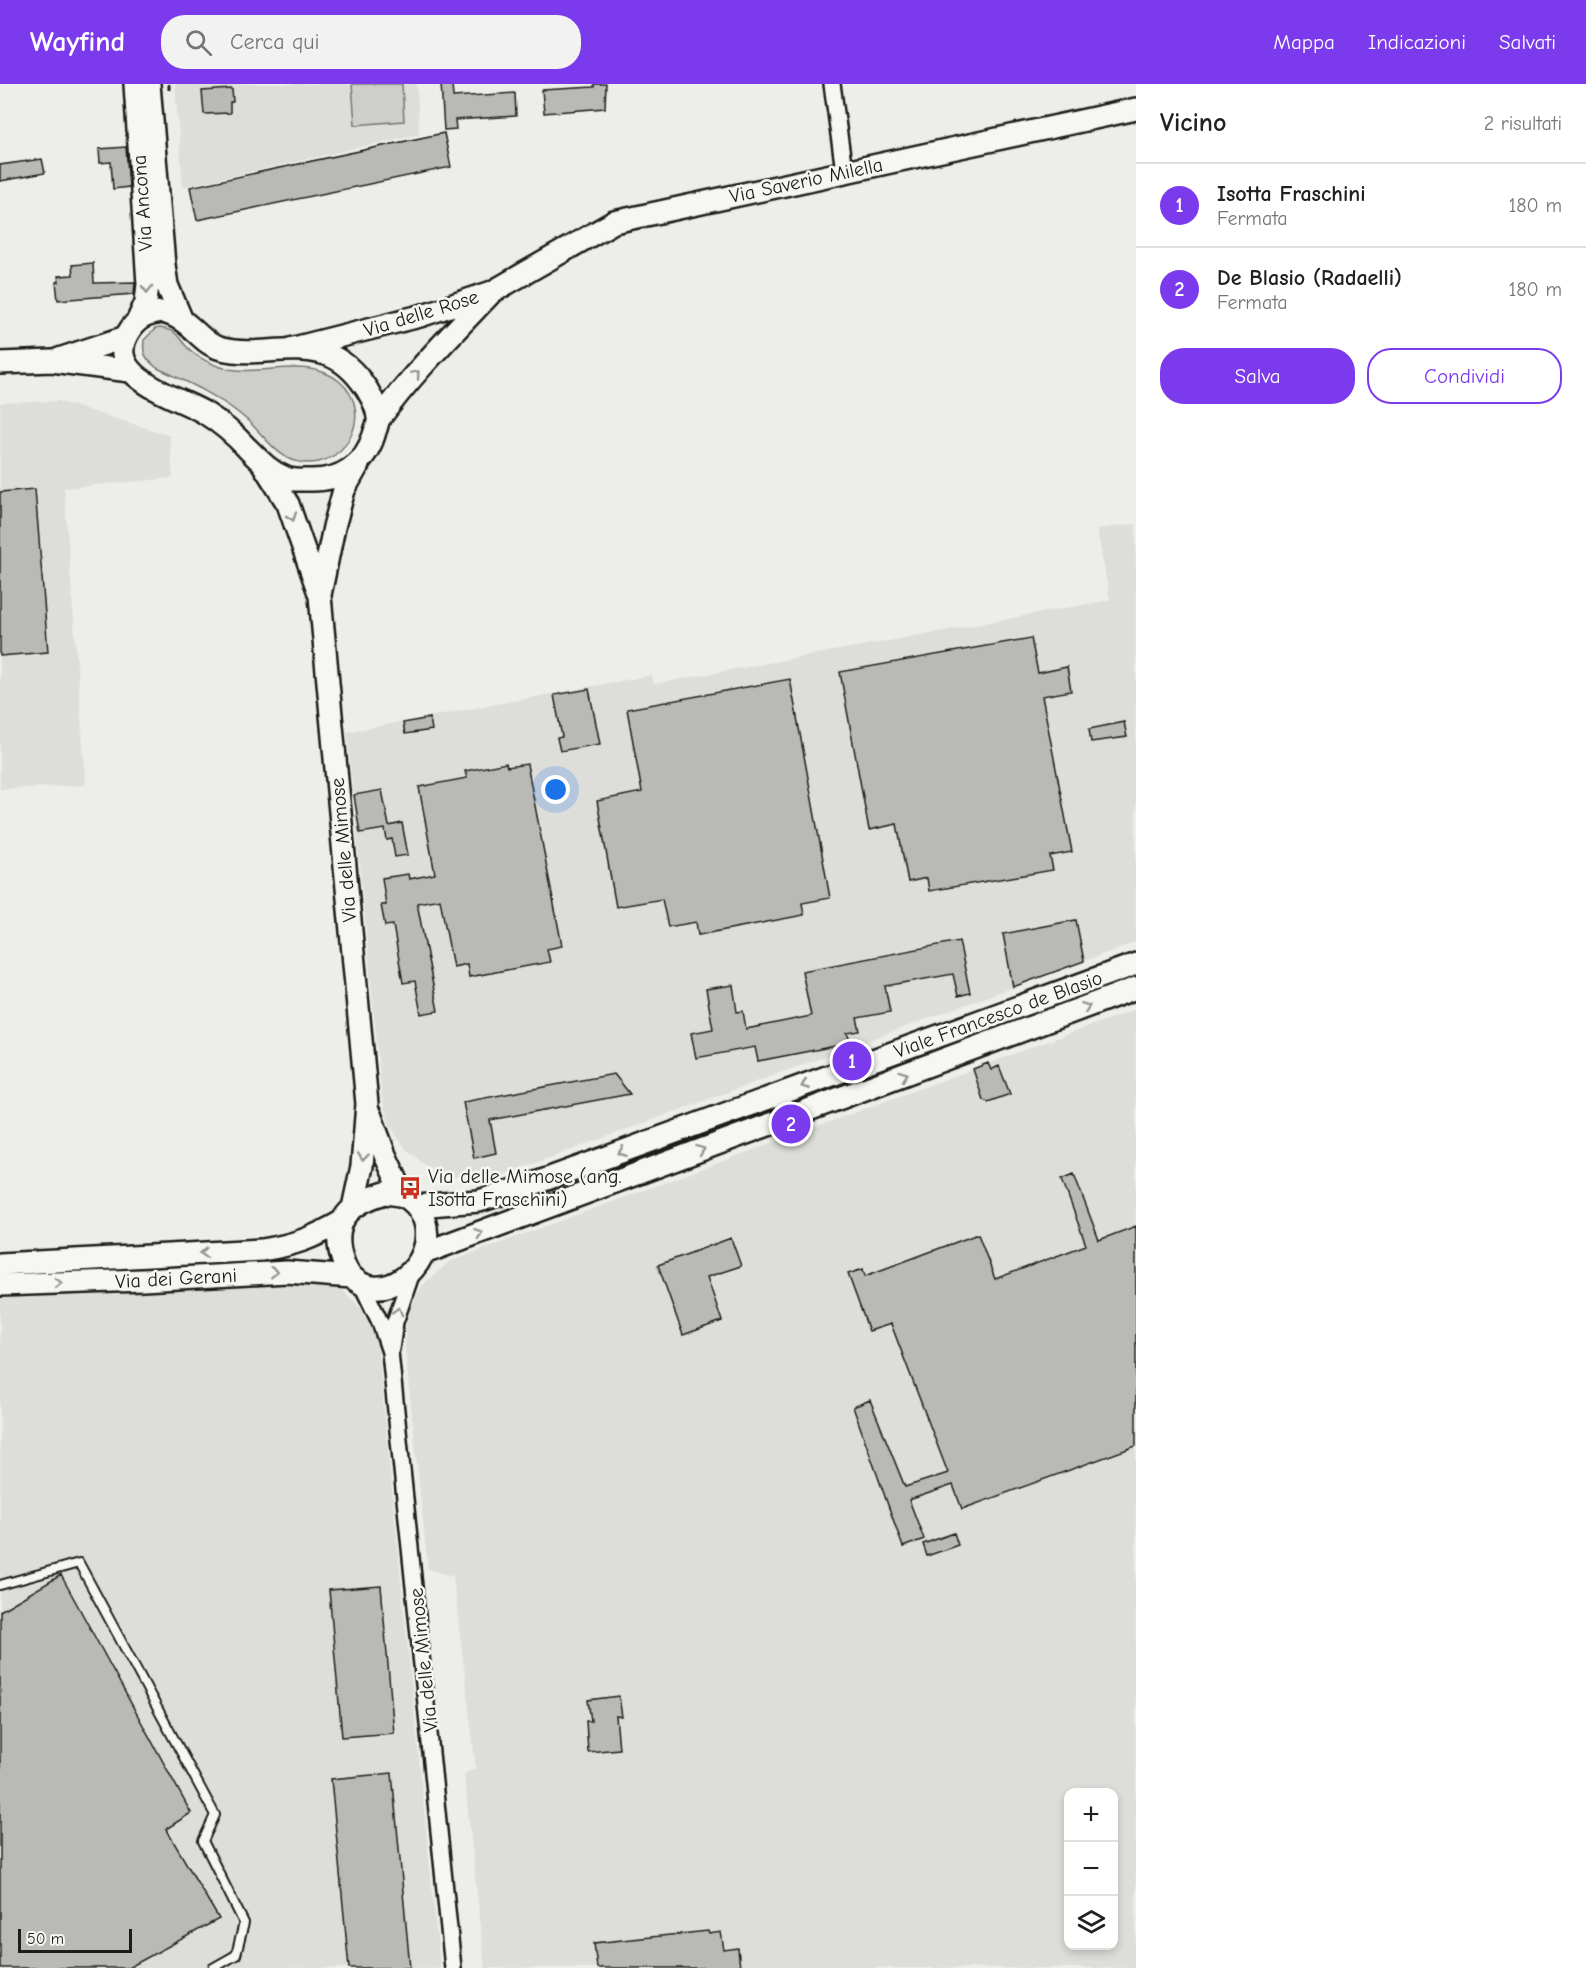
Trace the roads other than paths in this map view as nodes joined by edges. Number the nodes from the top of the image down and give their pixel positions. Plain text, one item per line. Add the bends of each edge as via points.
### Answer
1 (135, 84) edge
2 (149, 84) edge
3 (832, 84) edge
4 (1136, 108) edge
5 (844, 171) junction
6 (492, 292) junction
7 (181, 318) junction
8 (138, 320) junction
9 (126, 337) junction
10 (290, 349) junction
11 (52, 361) junction
12 (0, 363) edge
13 (130, 371) junction
14 (379, 419) junction
15 (359, 462) junction
16 (264, 466) junction
17 (320, 596) junction
18 (1136, 964) edge
19 (1136, 988) edge
20 (367, 1104) junction
21 (410, 1201) junction
22 (347, 1215) junction
23 (424, 1253) junction
24 (0, 1264) edge
25 (412, 1272) junction
26 (357, 1280) junction
27 (0, 1285) edge
28 (390, 1352) junction
29 (0, 1585) edge
30 (213, 1968) edge
31 (453, 1968) edge

1 -> 8 street, Via Ancona via 148,284
2 - 7 street, Via Ancona via 164,265 167,285
3 - 5 street
4 - 5 street, Via Saverio Milella
5 - 6 street, Via Saverio Milella via 614,222
6 - 10 street, Via delle Rose via 420,316
14 -> 6 street, Via delle Rose via 431,356
7 - 8 street via 161,312
7 - 10 street via 219,349 245,353
8 - 9 street, Via Ancona
9 - 11 street
9 - 13 street via 124,355
10 - 14 street via 323,353 350,367 368,391
11 - 12 street
11 - 13 street
13 - 16 street via 147,385 205,413 234,434
14 - 15 street, Via delle Rose via 371,444
15 - 16 street via 343,475 314,480 288,479
15 - 17 street, Via delle Mimose via 344,490
16 -> 17 street, Via delle Mimose via 288,504
17 - 20 street, Via delle Mimose
18 -> 21 street, Viale Francesco de Blasio via 536,1183 479,1201
23 -> 19 street, Viale Francesco de Blasio
20 - 21 street, Via delle Mimose via 385,1155
20 -> 22 street, Via delle Mimose via 362,1166
21 - 22 street via 385,1192 368,1198
21 - 23 street via 426,1226
22 -> 24 street, Via dei Gerani via 320,1234 293,1245 262,1250
22 - 26 street via 339,1244 342,1259
23 - 25 street
25 - 26 street via 387,1286 374,1287
28 -> 25 street via 395,1322
27 -> 26 street, Via dei Gerani via 287,1272
26 - 28 street via 380,1322
28 - 31 street, Via delle Mimose
29 - 30 lane via 79,1563 215,1815 203,1840 244,1923 236,1955

